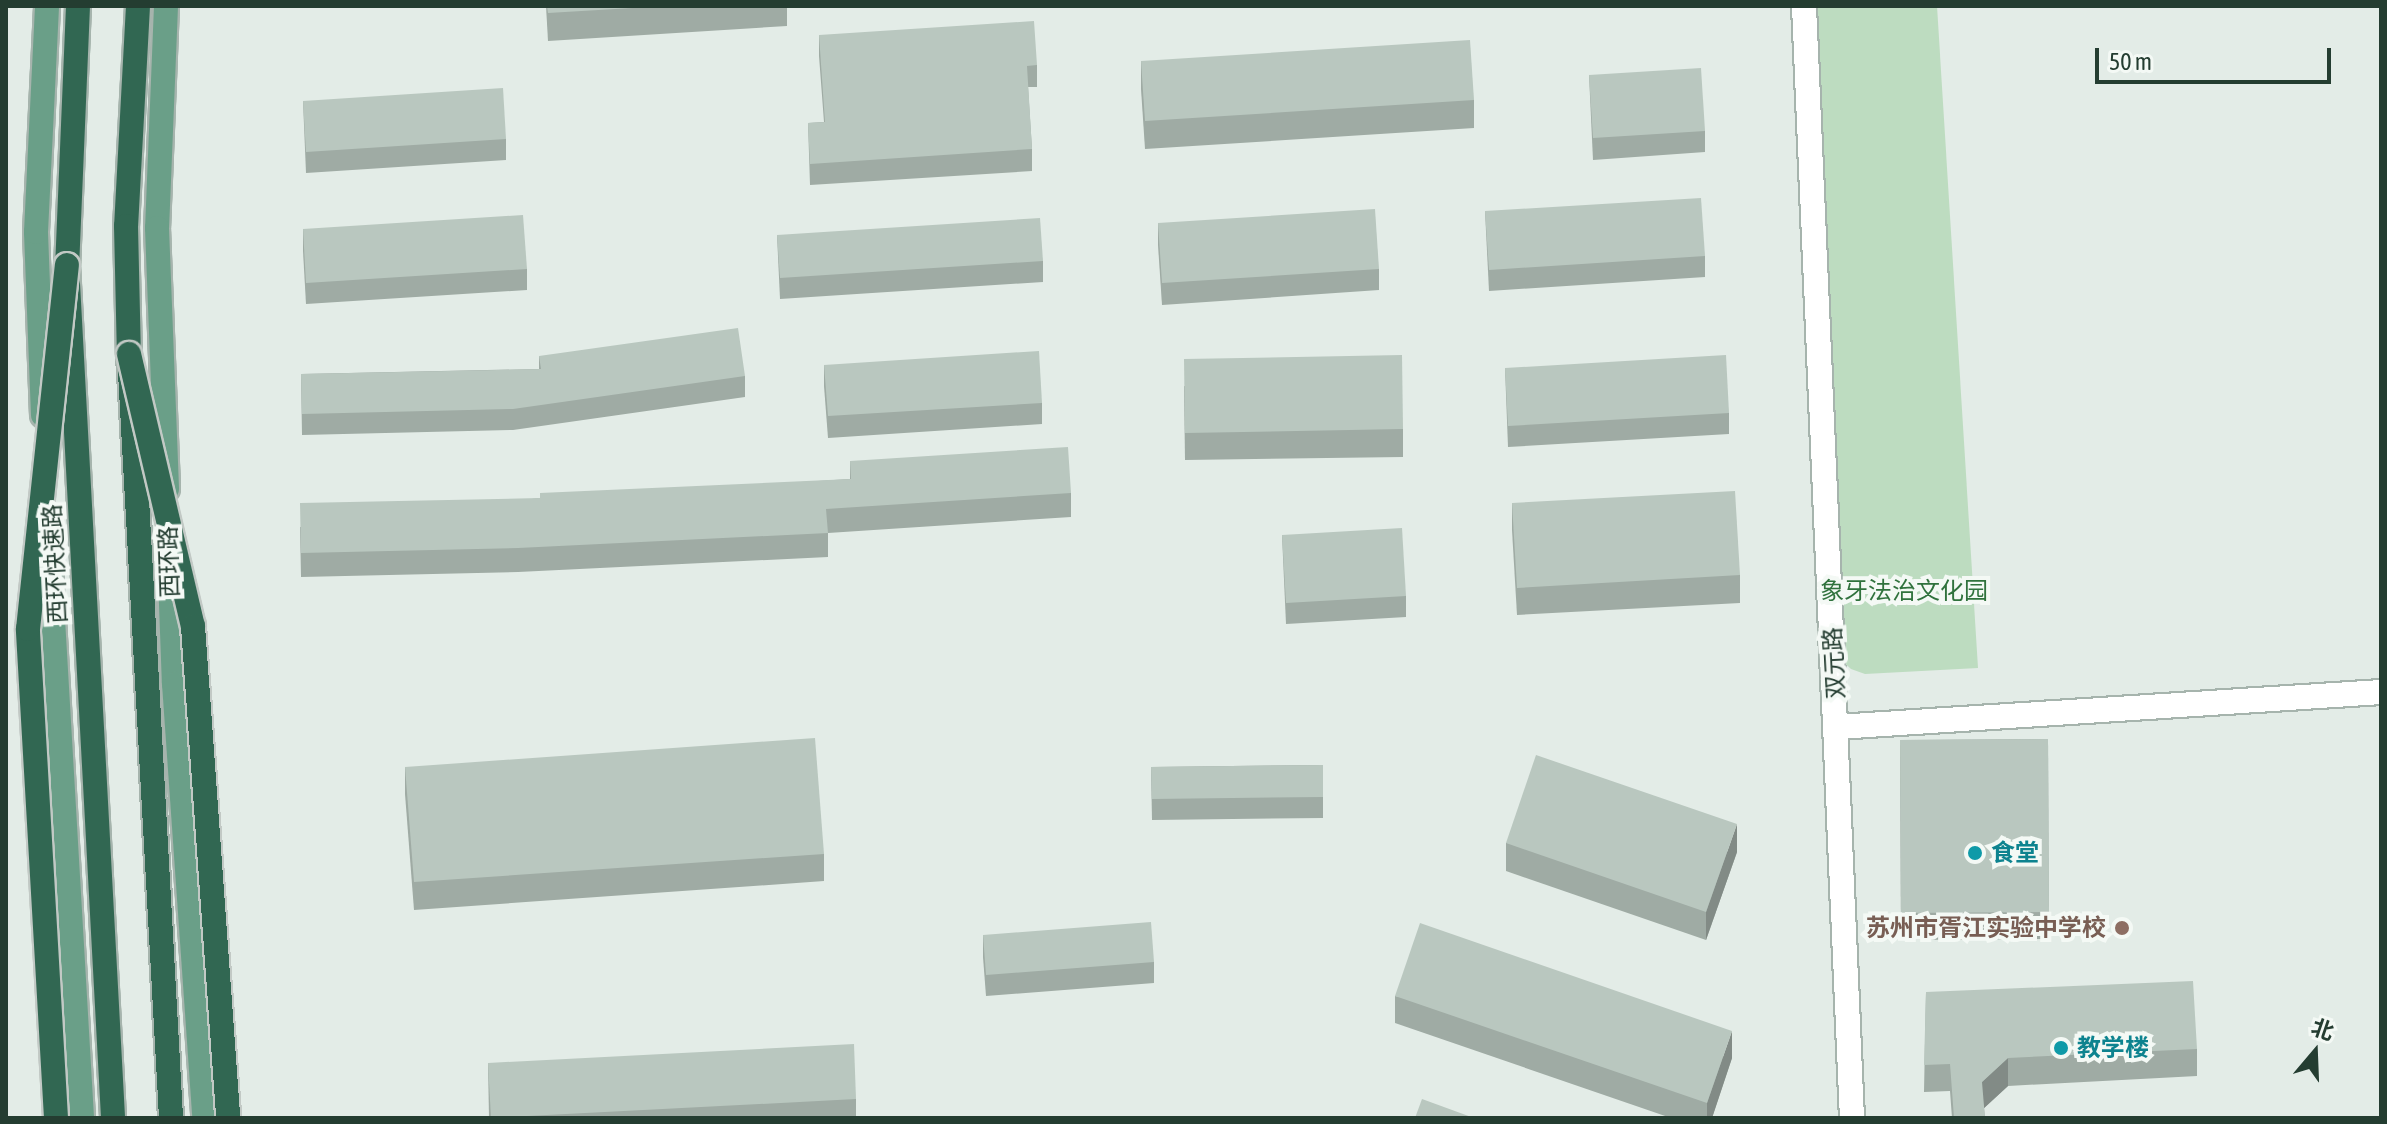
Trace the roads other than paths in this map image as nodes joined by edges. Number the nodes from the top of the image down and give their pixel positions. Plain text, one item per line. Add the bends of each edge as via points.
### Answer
1 (47, 6) edge
2 (78, 6) edge
3 (138, 6) edge
4 (166, 6) edge
5 (1804, 6) edge
6 (67, 265) junction
7 (129, 354) junction
8 (2381, 692) edge
9 (1837, 727) junction
10 (56, 1118) edge
11 (82, 1118) edge
12 (113, 1118) edge
13 (171, 1118) edge
14 (204, 1118) edge
15 (228, 1118) edge
16 (1852, 1118) edge

1 - 11 main road via 36,232 55,698
2 - 6 highway, 西环快速路
3 - 7 highway via 126,226
4 - 14 main road, 西环路 via 157,228 174,684
5 - 9 street, 双元路
6 - 10 highway, bridge via 28,629
6 - 12 highway, 西环快速路, bridge
7 - 13 highway, bridge
7 - 15 highway, bridge via 193,626
8 - 9 street, 双元路
9 - 16 street

